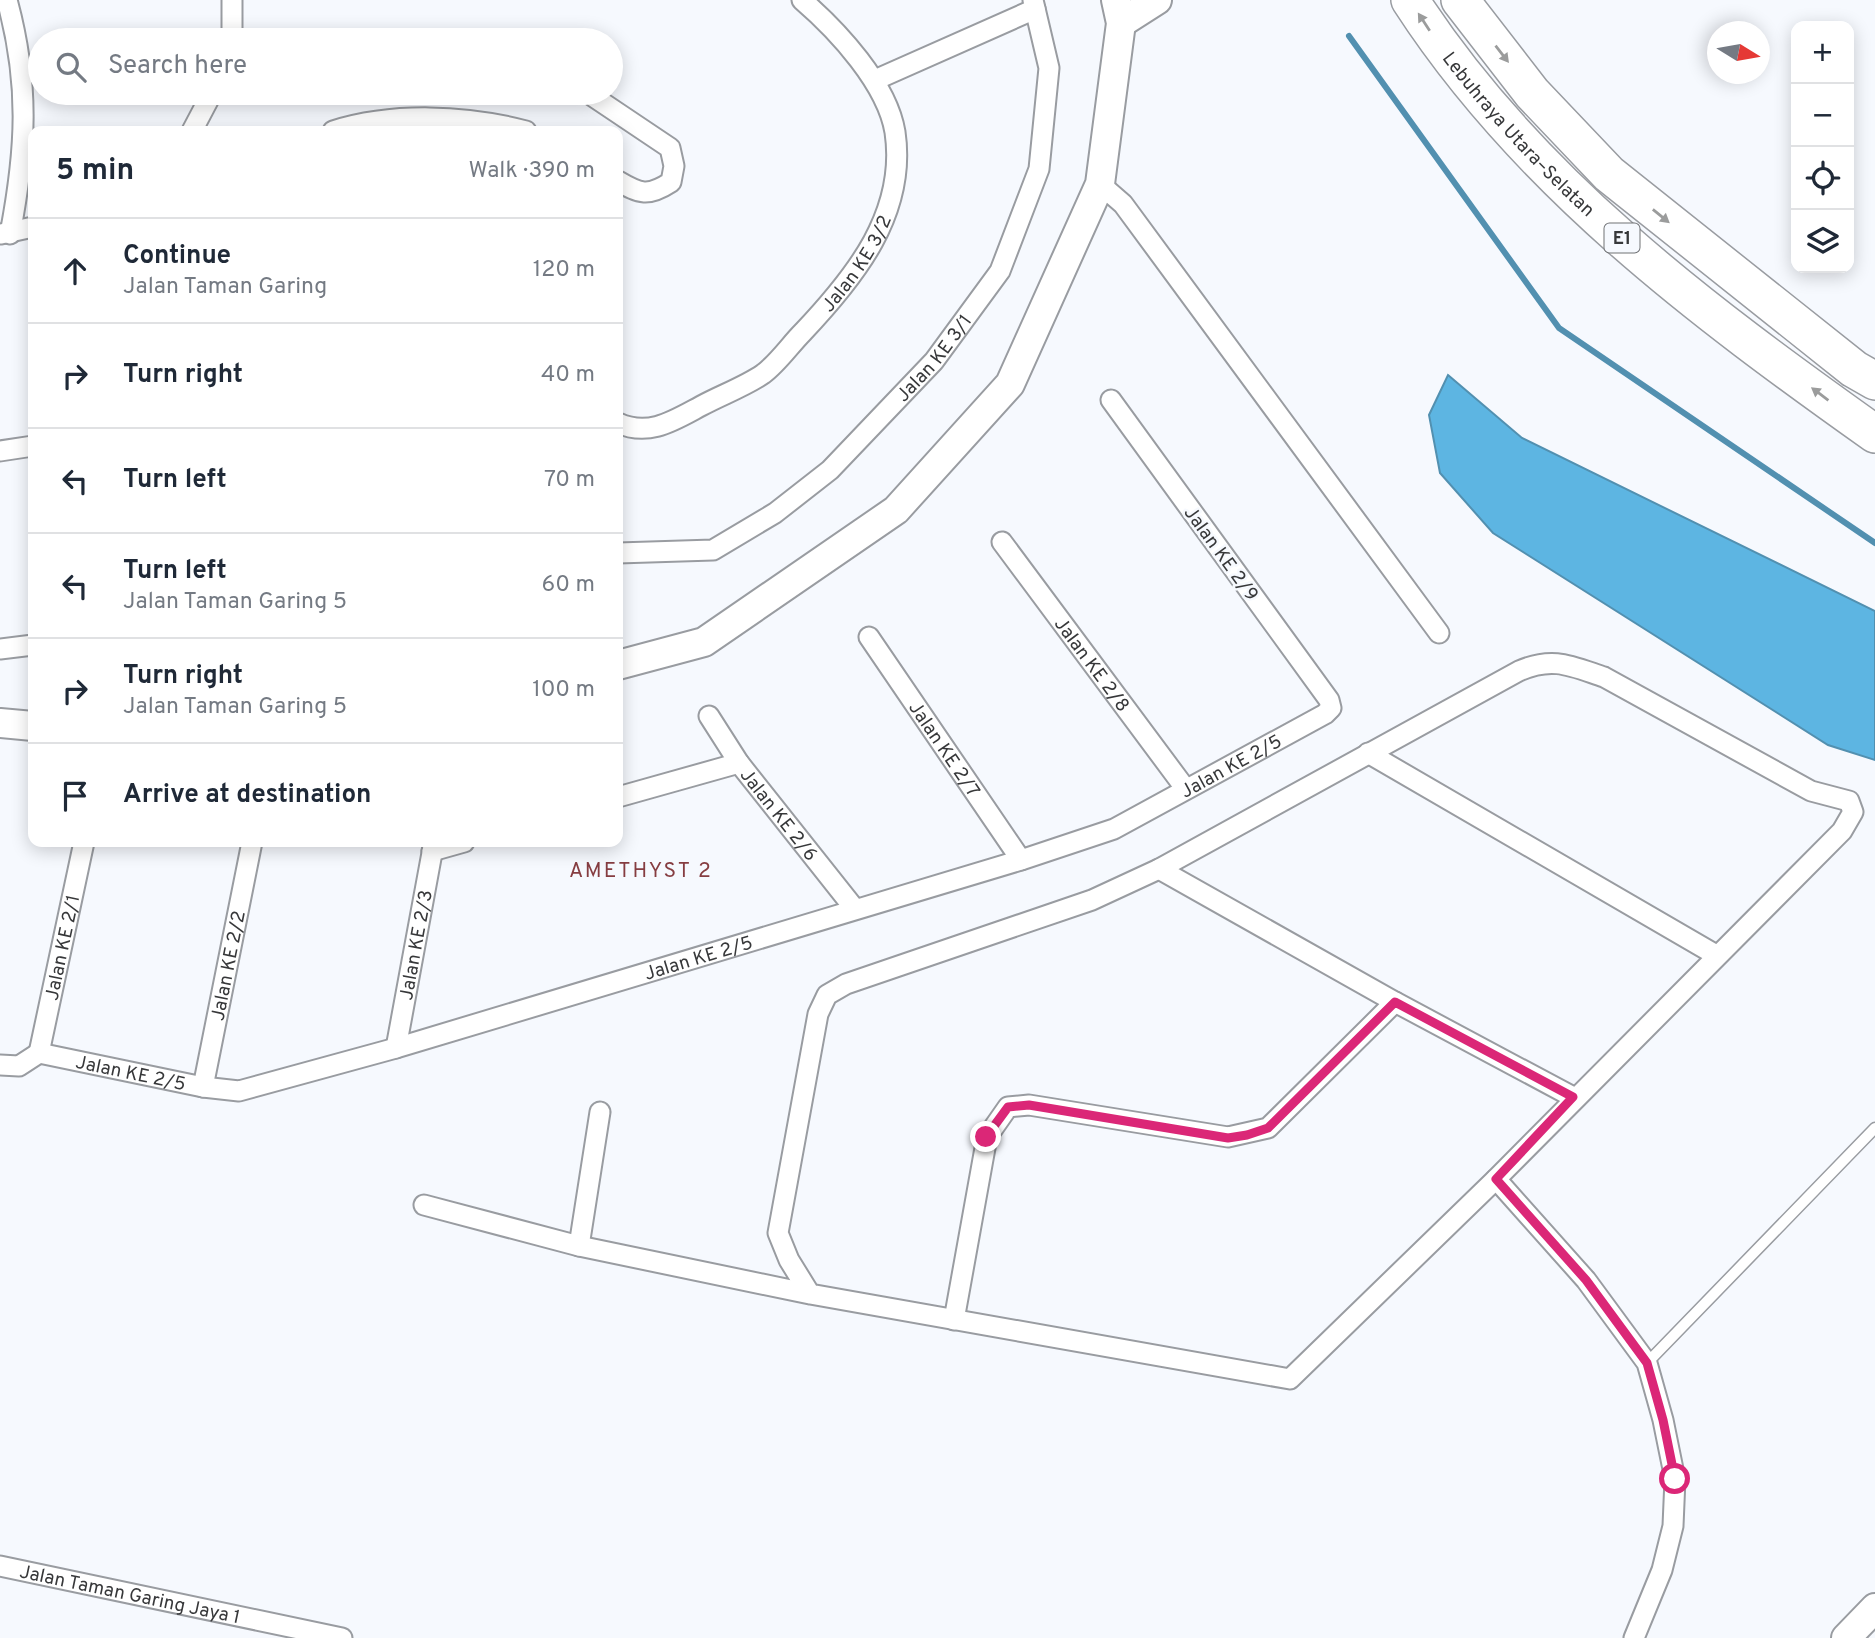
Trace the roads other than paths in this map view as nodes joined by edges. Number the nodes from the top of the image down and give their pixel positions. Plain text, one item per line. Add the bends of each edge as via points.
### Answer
1 (7, 0) edge
2 (232, 0) edge
3 (802, 0) edge
4 (1157, 0) edge
5 (1410, 0) edge
6 (1461, 0) edge
7 (1034, 4) edge
8 (1118, 9) edge
9 (232, 28) edge
10 (875, 80) junction
11 (207, 105) edge
12 (606, 105) edge
13 (199, 126) edge
14 (361, 126) edge
15 (491, 126) edge
16 (623, 184) edge
17 (1100, 184) junction
18 (28, 229) edge
19 (5, 234) edge
20 (1875, 382) edge
21 (1111, 400) dead end
22 (623, 425) edge
23 (1875, 434) edge
24 (28, 447) edge
25 (0, 451) edge
26 (1002, 542) dead end
27 (623, 553) edge
28 (1439, 633) dead end
29 (869, 637) dead end
30 (28, 646) edge
31 (0, 649) edge
32 (623, 663) edge
33 (1331, 708) joint
34 (709, 716) dead end
35 (0, 723) edge
36 (28, 726) edge
37 (1368, 754) junction
38 (740, 763) junction
39 (1185, 788) junction
40 (623, 796) edge
41 (83, 847) edge
42 (251, 847) edge
43 (433, 847) edge
44 (1021, 860) junction
45 (1159, 869) junction
46 (854, 908) junction
47 (1716, 955) junction
48 (1395, 1002) junction
49 (396, 1048) junction
50 (39, 1053) junction
51 (0, 1065) edge
52 (202, 1087) junction
53 (1573, 1097) junction
54 (600, 1112) dead end
55 (1875, 1128) edge
56 (1496, 1179) junction
57 (424, 1205) dead end
58 (579, 1246) junction
59 (810, 1294) junction
60 (954, 1320) junction
61 (1647, 1363) junction
62 (0, 1566) edge
63 (1875, 1608) edge
64 (261, 1630) edge
65 (342, 1638) edge
66 (1634, 1638) edge
67 (1846, 1638) edge

1 - 19 street via 24,102 23,167
2 - 9 street
3 - 10 street, Jalan KE 3/2
4 - 8 street
23 -> 5 highway, Lebuhraya Utara–Selatan / E1 via 1691,297 1590,212 1492,112
6 -> 20 highway, Lebuhraya Utara–Selatan / E1 via 1532,93 1609,174
7 - 10 street
7 - 27 street, Jalan KE 3/1 via 1049,68 1039,169 1000,271 934,361 830,470 775,513 713,550
8 - 17 street
10 - 22 street, Jalan KE 3/2 via 895,130 897,167 889,210 868,253 839,294 763,373 667,424 644,431
11 - 13 street
12 - 16 street via 670,148 674,166 671,181 657,191 638,193
14 - 15 street via 436,118
17 - 28 street via 1123,204
17 - 32 street via 1010,384 896,510 704,642
18 - 19 street
21 - 33 street, Jalan KE 2/9
24 - 25 street
26 - 39 street, Jalan KE 2/8
29 - 44 street, Jalan KE 2/7
30 - 31 street
33 - 39 street, Jalan KE 2/5
34 - 38 street, Jalan KE 2/6
35 - 36 street
37 - 45 street
37 - 47 street
37 - 47 street via 1519,671 1546,661 1604,677 1811,791 1849,801 1853,812 1842,831
38 - 40 street
38 - 46 street, Jalan KE 2/6
39 - 44 street, Jalan KE 2/5 via 1114,829
41 - 50 street, Jalan KE 2/1
42 - 52 street, Jalan KE 2/2
43 - 49 street, Jalan KE 2/3
44 - 46 street, Jalan KE 2/5
45 - 48 street
45 - 59 street via 1092,900 846,984 827,995 818,1014 778,1233
46 - 49 street, Jalan KE 2/5
47 - 53 street
48 - 53 street
48 - 60 street via 1268,1128 1247,1135 1228,1138 1029,1105 1008,1107 986,1137
49 - 52 street, Jalan KE 2/5 via 239,1091
50 - 51 street via 19,1066
50 - 52 street, Jalan KE 2/5
53 - 56 street
54 - 58 street
55 - 61 lane
56 - 60 street via 1290,1379
56 - 61 street via 1586,1280
57 - 58 street
58 - 59 street
59 - 60 street
61 - 66 street via 1675,1479 1673,1526 1662,1570
62 - 64 street, Jalan Taman Garing Jaya 1
63 - 67 street
64 - 65 street, Jalan Taman Garing Jaya 1

